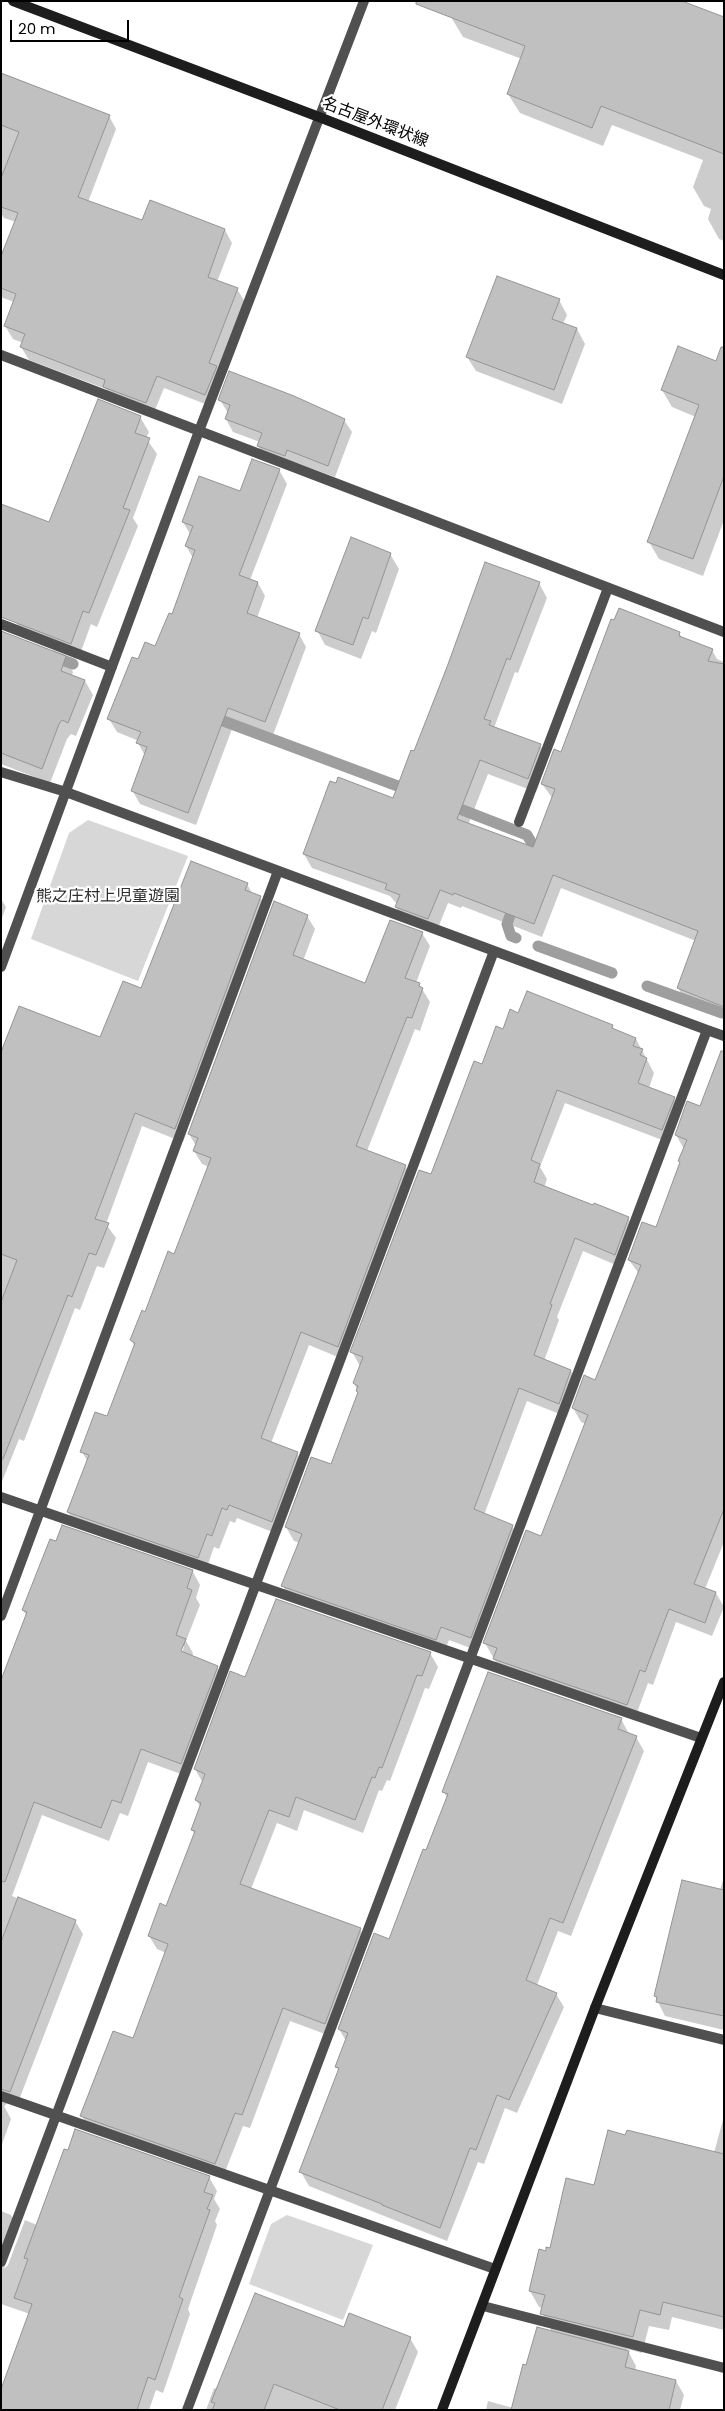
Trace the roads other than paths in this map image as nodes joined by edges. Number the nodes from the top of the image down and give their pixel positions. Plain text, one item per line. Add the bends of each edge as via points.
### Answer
1 (13, 1) edge
2 (364, 1) edge
3 (319, 117) junction
4 (724, 275) edge
5 (1, 355) edge
6 (199, 432) junction
7 (608, 588) junction
8 (1, 624) edge
9 (724, 632) edge
10 (112, 667) junction
11 (1, 772) edge
12 (66, 792) junction
13 (519, 822) dead end
14 (278, 871) junction
15 (494, 951) junction
16 (1, 967) edge
17 (708, 1030) junction
18 (724, 1036) edge
19 (1, 1497) edge
20 (41, 1510) junction
21 (256, 1585) junction
22 (1, 1616) edge
23 (470, 1658) junction
24 (724, 1682) edge
25 (720, 1704) edge
26 (701, 1738) junction
27 (596, 2008) junction
28 (724, 2040) edge
29 (1, 2096) edge
30 (56, 2116) junction
31 (270, 2190) junction
32 (1, 2262) edge
33 (496, 2269) junction
34 (483, 2306) junction
35 (724, 2368) edge
36 (187, 2410) edge
37 (442, 2410) edge

1 - 3 street, 名古屋外環状線
2 - 3 street
3 - 4 street, 名古屋外環状線
3 - 6 street
5 - 6 street
6 - 7 street
6 - 10 street
7 - 9 street
7 - 13 street
8 - 10 street
10 - 12 street
11 - 12 street
12 - 14 street
12 - 16 street
14 - 15 street
14 - 20 street
15 - 17 street
15 - 21 street
17 - 18 street
17 - 23 street
19 - 20 street
20 - 21 street
20 - 22 street
21 - 23 street
21 - 30 street
23 - 26 street
23 - 31 street
24 - 25 street
25 - 26 street
26 - 27 street
27 - 28 street
27 - 33 street
29 - 30 street
30 - 31 street
30 - 32 street
31 - 33 street
31 - 36 street
33 - 34 street
34 - 35 street
34 - 37 street

